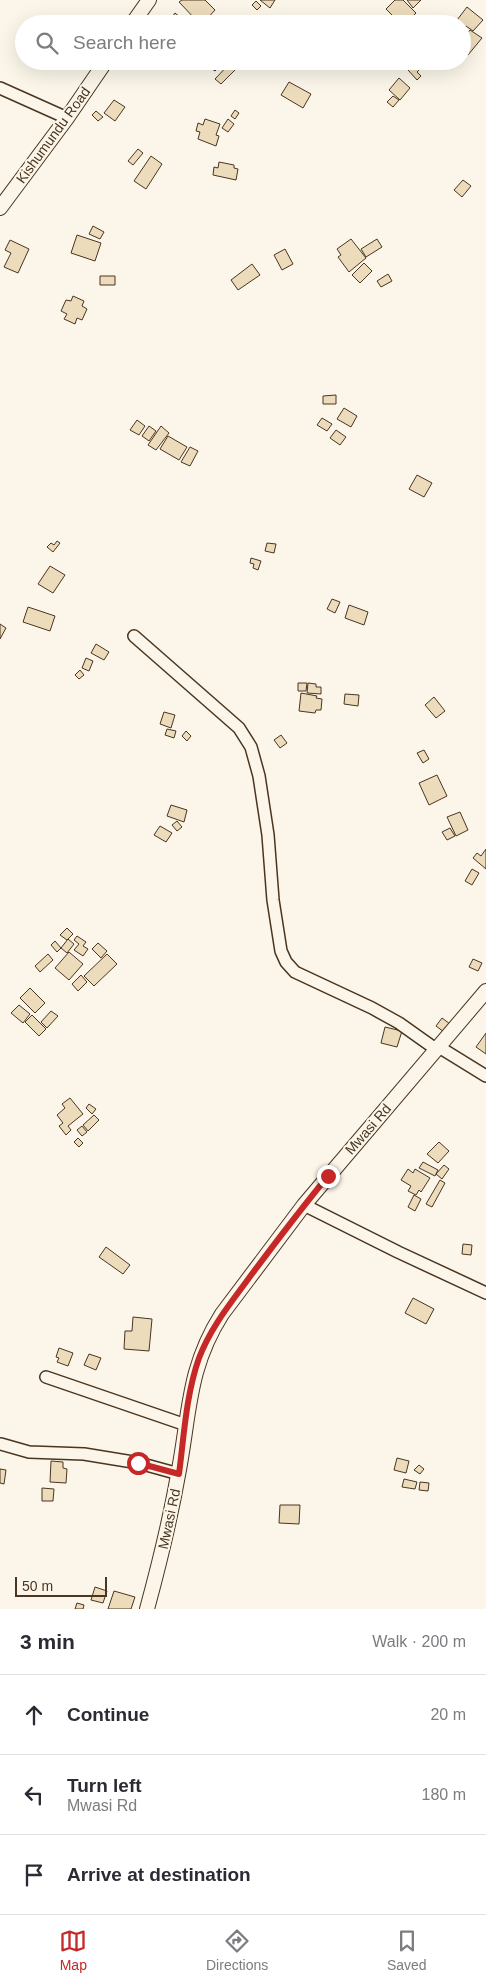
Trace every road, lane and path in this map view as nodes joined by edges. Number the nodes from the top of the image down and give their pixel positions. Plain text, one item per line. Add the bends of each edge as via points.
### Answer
1 (149, 0) edge
2 (138, 15) edge
3 (100, 70) edge
4 (0, 88) edge
5 (67, 118) junction
6 (0, 208) edge
7 (134, 636) dead end
8 (486, 990) edge
9 (438, 1048) junction
10 (486, 1076) edge
11 (304, 1205) junction
12 (486, 1293) edge
13 (46, 1377) dead end
14 (186, 1425) junction
15 (1, 1444) edge
16 (179, 1474) junction
17 (148, 1609) edge

1 - 2 street
3 - 5 street, Kishumundu Road
4 - 5 street
5 - 6 street, Kishumundu Road
7 - 9 street via 239,728 251,747 259,776 274,908 286,962 295,972 372,1008
8 - 9 street, Mwasi Rd
9 - 10 street
9 - 11 street, Mwasi Rd
11 - 12 street
11 - 14 street, Mwasi Rd via 210,1332 196,1368
13 - 14 street
14 - 16 street, Mwasi Rd
15 - 16 street via 29,1452 84,1454 138,1463
16 - 17 street, Mwasi Rd

